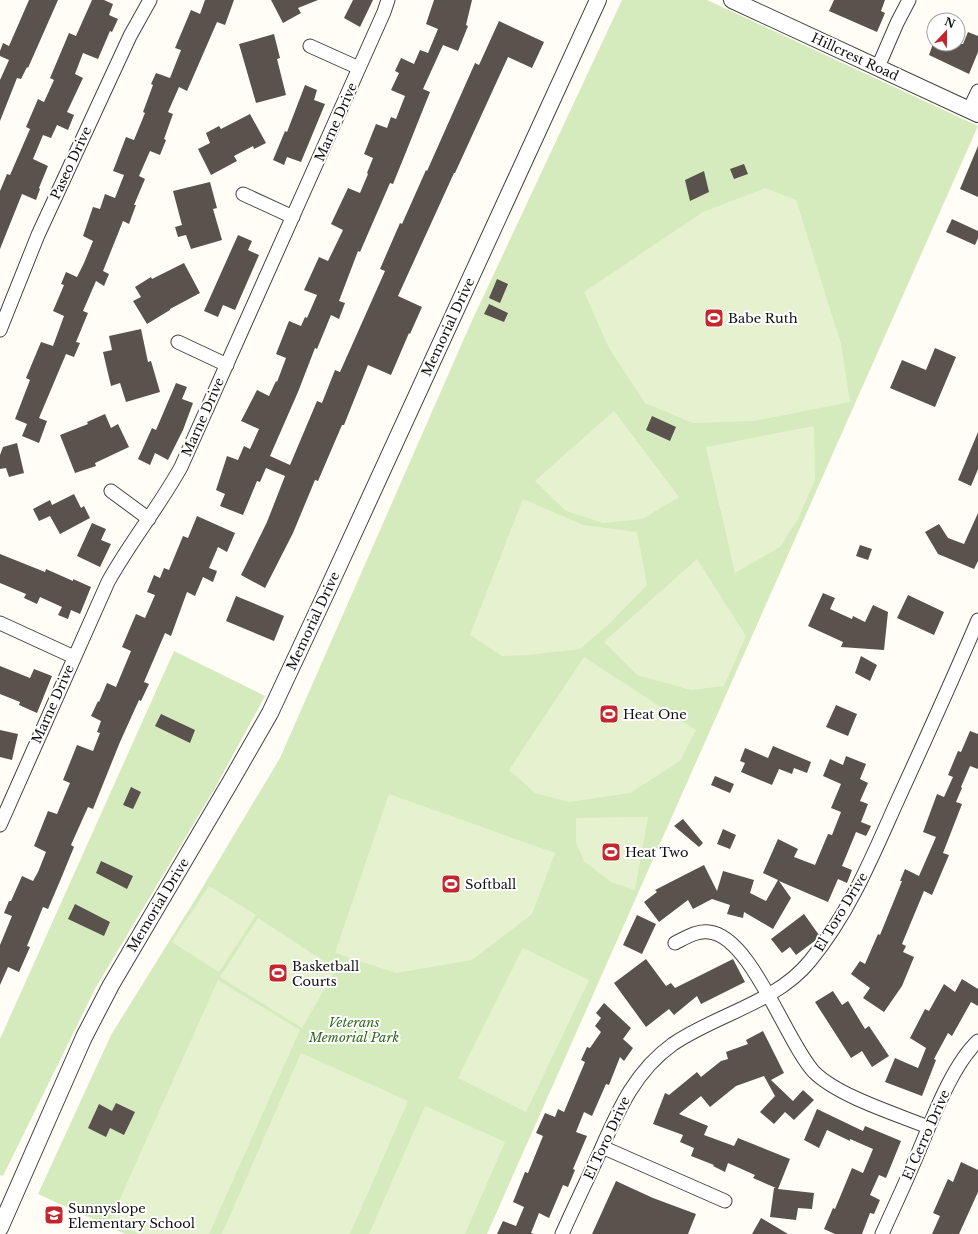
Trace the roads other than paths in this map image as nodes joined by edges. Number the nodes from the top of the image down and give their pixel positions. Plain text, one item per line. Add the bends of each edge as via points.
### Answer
1 (150, 0) edge
2 (388, 0) edge
3 (598, 0) edge
4 (732, 0) edge
5 (909, 0) edge
6 (310, 46) dead end
7 (878, 67) junction
8 (359, 68) junction
9 (978, 91) edge
10 (974, 112) edge
11 (243, 194) dead end
12 (293, 217) junction
13 (0, 330) edge
14 (178, 342) dead end
15 (227, 365) junction
16 (111, 490) dead end
17 (149, 519) junction
18 (978, 620) edge
19 (0, 623) edge
20 (74, 657) junction
21 (2, 817) edge
22 (675, 943) dead end
23 (768, 995) junction
24 (978, 1041) edge
25 (928, 1127) junction
26 (602, 1147) junction
27 (725, 1201) dead end
28 (0, 1228) edge
29 (562, 1234) edge
30 (882, 1234) edge

1 - 13 street, Paseo Drive via 130,36 38,235
2 - 8 street, Marne Drive
3 - 28 street, Memorial Drive via 270,713 108,990 84,1037
4 - 7 street, Hillcrest Road
5 - 7 street
6 - 8 street
7 - 10 street, Hillcrest Road
8 - 12 street, Marne Drive
9 - 10 street
11 - 12 street
12 - 15 street, Marne Drive
14 - 15 street
15 - 17 street, Marne Drive via 181,467
16 - 17 street
17 - 20 street, Marne Drive via 108,582
18 - 23 street, El Toro Drive via 870,861 841,916 809,963
19 - 20 street
20 - 21 street, Marne Drive
22 - 23 street via 703,932 714,933 726,939 745,959
23 - 25 street via 805,1060 823,1080 849,1095
23 - 26 street, El Toro Drive via 686,1036 654,1059 630,1089
24 - 25 street, El Cerro Drive via 967,1053 952,1078
25 - 30 street, El Cerro Drive
26 - 27 street
26 - 29 street, El Toro Drive

